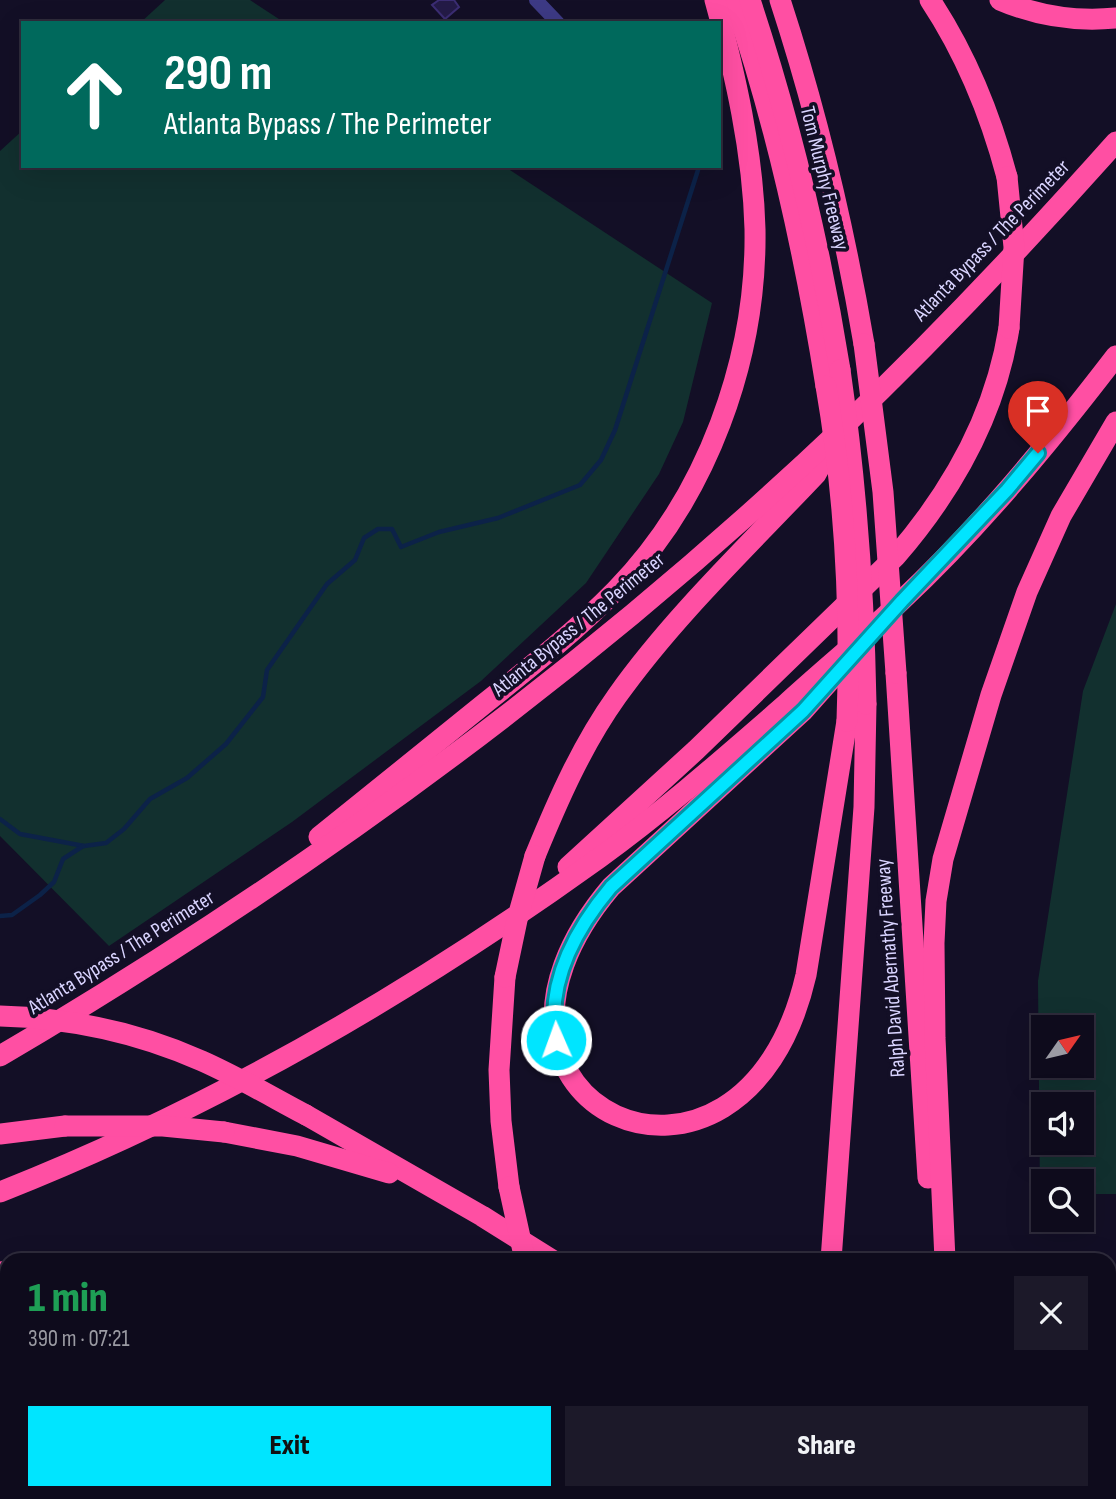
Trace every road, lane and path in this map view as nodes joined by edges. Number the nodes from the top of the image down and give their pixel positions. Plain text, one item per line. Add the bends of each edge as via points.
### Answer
1 (536, 0) edge
2 (715, 0) edge
3 (734, 0) edge
4 (751, 0) edge
5 (780, 0) edge
6 (930, 0) edge
7 (1000, 0) edge
8 (1116, 18) edge
9 (556, 21) edge
10 (720, 21) edge
11 (721, 25) edge
12 (1116, 142) edge
13 (1116, 356) edge
14 (833, 378) junction
15 (1116, 422) edge
16 (840, 429) junction
17 (902, 601) junction
18 (896, 673) joint
19 (504, 925) junction
20 (194, 936) junction
21 (0, 1016) edge
22 (0, 1056) edge
23 (0, 1134) edge
24 (0, 1192) edge
25 (462, 1203) junction
26 (523, 1253) edge
27 (541, 1253) edge
28 (832, 1253) edge
29 (933, 1253) edge
30 (945, 1253) edge

1 - 9 street
2 - 10 highway
3 - 14 highway via 757,71
4 - 14 highway, Tom Murphy Freeway via 811,219
5 - 18 highway, Tom Murphy Freeway, bridge via 831,175 864,344 883,492
6 - 19 highway, bridge via 970,67 996,135 1007,177 1014,247 1009,328 992,399 974,442 938,504 896,556 696,750
7 - 8 highway via 1045,15
11 - 20 highway via 748,155 754,257 737,368 718,430 683,503 647,555 565,638
12 - 16 highway, Atlanta Bypass / The Perimeter via 966,304
13 - 17 highway via 1007,490
14 - 17 highway, bridge via 849,627 847,721 797,1009 777,1052 758,1078 719,1111 677,1125 652,1126 606,1111 576,1085 556,1040 555,997 575,937 611,887 803,711
14 - 28 highway, bridge via 852,453 866,704 864,807
15 - 30 highway via 1061,516 1027,592 943,859 934,943
16 - 20 highway, Atlanta Bypass / The Perimeter via 696,559 535,692 372,815
16 - 26 highway, bridge via 817,474 662,638 616,698 573,770 534,856 505,977 499,1070 500,1121
17 - 19 highway via 671,802
18 - 29 highway, Ralph David Abernathy Freeway
19 - 24 highway via 367,1013 283,1059 113,1144
20 - 22 highway, Atlanta Bypass / The Perimeter
21 - 25 highway, bridge via 109,1030 203,1061
23 - 25 highway, bridge via 65,1126 163,1126 225,1132 378,1169
25 - 27 highway

